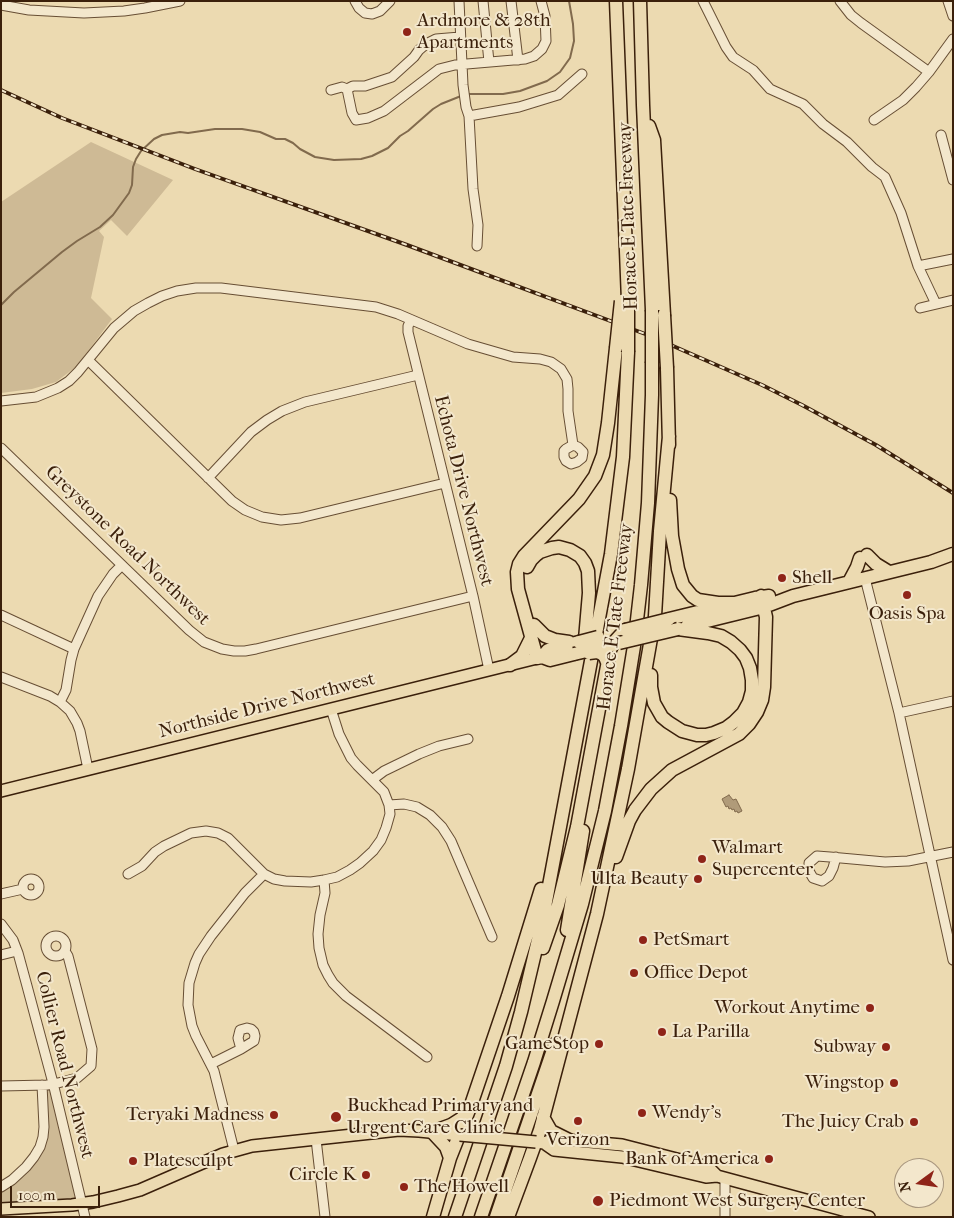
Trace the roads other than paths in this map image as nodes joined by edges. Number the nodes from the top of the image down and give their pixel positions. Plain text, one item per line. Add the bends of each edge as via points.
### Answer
1 (180, 1) edge
2 (355, 1) edge
3 (390, 1) edge
4 (459, 1) edge
5 (483, 1) edge
6 (511, 1) edge
7 (541, 1) edge
8 (616, 1) edge
9 (640, 1) edge
10 (702, 1) edge
11 (840, 1) edge
12 (948, 1) edge
13 (1, 5) edge
14 (953, 16) edge
15 (460, 36) junction
16 (953, 39) edge
17 (518, 60) junction
18 (489, 62) junction
19 (461, 64) junction
20 (929, 72) junction
21 (582, 74) dead end
22 (330, 90) dead end
23 (347, 90) junction
24 (643, 105) junction
25 (468, 111) junction
26 (874, 120) dead end
27 (941, 135) dead end
28 (953, 180) edge
29 (477, 246) dead end
30 (953, 259) edge
31 (918, 266) junction
32 (953, 300) edge
33 (936, 304) junction
34 (920, 308) dead end
35 (411, 320) junction
36 (622, 350) junction
37 (88, 360) junction
38 (418, 375) junction
39 (1, 401) edge
40 (669, 436) junction
41 (573, 445) dead end
42 (1, 448) edge
43 (208, 478) junction
44 (445, 483) junction
45 (953, 554) edge
46 (953, 560) edge
47 (931, 562) junction
48 (122, 565) junction
49 (889, 572) junction
50 (865, 578) junction
51 (849, 582) junction
52 (473, 596) junction
53 (762, 602) junction
54 (734, 603) junction
55 (1, 615) edge
56 (654, 617) junction
57 (678, 629) junction
58 (625, 630) junction
59 (533, 632) junction
60 (598, 637) junction
61 (615, 647) junction
62 (571, 648) junction
63 (74, 649) junction
64 (540, 658) junction
65 (607, 662) junction
66 (510, 665) junction
67 (489, 670) junction
68 (1, 677) edge
69 (953, 701) edge
70 (60, 702) junction
71 (331, 710) junction
72 (899, 713) junction
73 (468, 739) dead end
74 (88, 769) junction
75 (570, 772) junction
76 (372, 780) junction
77 (1, 791) edge
78 (390, 805) junction
79 (560, 827) junction
80 (580, 831) junction
81 (953, 852) edge
82 (836, 857) dead end
83 (931, 858) junction
84 (128, 874) dead end
85 (264, 874) junction
86 (324, 880) junction
87 (23, 889) dead end
88 (1, 894) edge
89 (597, 914) junction
90 (1, 924) edge
91 (492, 937) dead end
92 (590, 940) junction
93 (17, 951) junction
94 (65, 951) dead end
95 (1, 955) edge
96 (953, 960) edge
97 (553, 1001) junction
98 (521, 1012) junction
99 (241, 1049) dead end
100 (427, 1057) dead end
101 (211, 1064) junction
102 (53, 1084) junction
103 (42, 1085) junction
104 (1, 1086) edge
105 (471, 1105) junction
106 (543, 1117) junction
107 (432, 1132) junction
108 (460, 1135) junction
109 (316, 1139) junction
110 (569, 1140) junction
111 (540, 1143) junction
112 (234, 1150) junction
113 (450, 1158) junction
114 (721, 1177) junction
115 (1, 1187) edge
116 (82, 1204) junction
117 (1, 1209) edge
118 (866, 1216) edge
119 (85, 1217) edge
120 (325, 1217) edge
121 (433, 1217) edge
122 (455, 1217) edge
123 (480, 1217) edge
124 (496, 1217) edge
125 (508, 1217) edge
126 (725, 1217) edge

1 - 13 street via 124,11 84,13
2 - 3 street via 358,8 372,14
4 - 15 street
5 - 18 street
6 - 17 street
7 - 17 street via 546,41 534,56
8 - 36 highway, Horace E Tate Freeway, bridge via 627,264
9 - 24 highway, Horace E Tate Freeway
10 - 31 street via 734,57 753,70 770,89 803,104 885,177
11 - 20 street via 861,24
12 - 14 street
15 - 19 street
15 - 23 street via 436,39 426,44 392,77
16 - 20 street
17 - 18 street
18 - 19 street
19 - 23 street via 439,68 384,111 368,118 356,120
19 - 25 street
20 - 26 street via 903,100
21 - 25 street via 558,95 519,107
22 - 23 street via 342,87
24 - 40 highway, bridge via 654,140
24 - 97 highway, Horace E Tate Freeway, bridge via 652,310 652,396 640,594 605,811
25 - 29 street
27 - 28 street
30 - 31 street
31 - 33 street
32 - 33 street
33 - 34 street
35 - 37 street via 364,305 221,288 192,288 162,296 134,311 114,328
35 - 38 street, Echota Drive Northwest via 408,332
35 - 41 street via 468,344 557,365 568,384
36 - 59 highway via 603,455 595,476 579,499 528,550 519,564 518,589
36 - 75 highway, Horace E Tate Freeway via 622,457 611,554
37 - 39 street via 58,388 36,397
37 - 43 street
38 - 43 street via 305,402 282,411 251,432
38 - 44 street, Echota Drive Northwest
40 - 54 highway via 670,518 680,579 698,600
40 - 56 highway
42 - 48 street, Greystone Road Northwest
43 - 44 street via 245,510 281,520
44 - 52 street, Echota Drive Northwest
45 - 47 highway, Northside Drive Northwest
46 - 47 highway, Northside Drive Northwest
47 - 49 highway, Northside Drive Northwest
48 - 52 street, Greystone Road Northwest via 195,636 213,646 234,651 256,649
48 - 63 street via 98,596
49 - 50 highway, Northside Drive Northwest
49 - 51 highway via 863,557
50 - 51 highway, Northside Drive Northwest
50 - 72 street
51 - 53 highway, Northside Drive Northwest
52 - 67 street, Echota Drive Northwest
53 - 54 highway, Northside Drive Northwest
53 - 57 highway, Northside Drive Northwest
53 - 89 highway via 766,617 764,687 757,712 739,734 672,770 643,797 629,821
54 - 58 highway, Northside Drive Northwest, bridge
55 - 63 street
56 - 57 highway via 651,687 654,703 662,717 688,733 706,735 726,728 743,713 752,691 746,658 721,636
56 - 89 highway via 628,769
57 - 61 highway, Northside Drive Northwest, bridge
58 - 60 highway, Northside Drive Northwest
58 - 61 highway
59 - 62 highway
59 - 64 highway
59 - 66 highway via 522,656
59 - 75 highway via 525,588 527,566 536,555 547,549 570,550 580,556 588,571 590,593
60 - 61 highway, bridge
60 - 62 highway, Northside Drive Northwest, bridge
61 - 62 highway, Northside Drive Northwest, bridge
61 - 65 highway, bridge
61 - 80 highway
62 - 64 highway, Northside Drive Northwest via 550,660
62 - 65 highway, bridge via 600,653
63 - 70 street via 66,690
64 - 66 main road, Northside Drive Northwest
65 - 80 highway
66 - 67 main road, Northside Drive Northwest
67 - 71 main road, Northside Drive Northwest
68 - 70 street
69 - 72 street
70 - 74 street via 77,723
71 - 74 main road, Northside Drive Northwest
71 - 76 street via 346,750
72 - 83 street
73 - 76 street via 419,754
74 - 77 main road, Northside Drive Northwest
75 - 79 highway, Horace E Tate Freeway
76 - 78 street via 384,792
78 - 86 street via 386,828 373,851 350,870
78 - 91 street via 417,807 442,827
79 - 98 highway, Horace E Tate Freeway
79 - 105 highway
80 - 97 highway via 573,897
80 - 98 highway
81 - 83 street
82 - 83 street via 885,862
83 - 96 street
84 - 85 street via 164,846 191,833 206,831 228,838
85 - 86 street via 285,882
85 - 101 street via 211,936 192,972 188,994 190,1016 196,1036
86 - 100 street via 318,934 328,975 346,996
87 - 88 street
89 - 92 highway
90 - 93 street, Collier Road Northwest
92 - 106 highway
92 - 124 highway
93 - 95 street
93 - 102 street, Collier Road Northwest
94 - 102 street via 92,1049 91,1066 77,1078
97 - 123 highway, Horace E Tate Freeway
98 - 122 highway, Horace E Tate Freeway
99 - 101 street
101 - 112 street
102 - 103 street
102 - 116 street, Collier Road Northwest
103 - 104 street
103 - 115 street via 44,1127 40,1147 26,1167
105 - 107 highway via 457,1121
105 - 108 highway
106 - 110 highway via 551,1130
106 - 111 highway
107 - 108 main road
107 - 109 main road via 399,1130
107 - 113 highway via 446,1147
108 - 111 main road, bridge
108 - 113 highway
109 - 112 main road
109 - 120 street
110 - 111 main road
110 - 114 main road via 622,1145 708,1167
111 - 114 main road via 554,1150 622,1157 706,1177
111 - 125 highway
112 - 116 main road via 140,1190
113 - 121 highway
114 - 118 main road
114 - 126 street
116 - 117 main road
116 - 119 street, Collier Road Northwest

